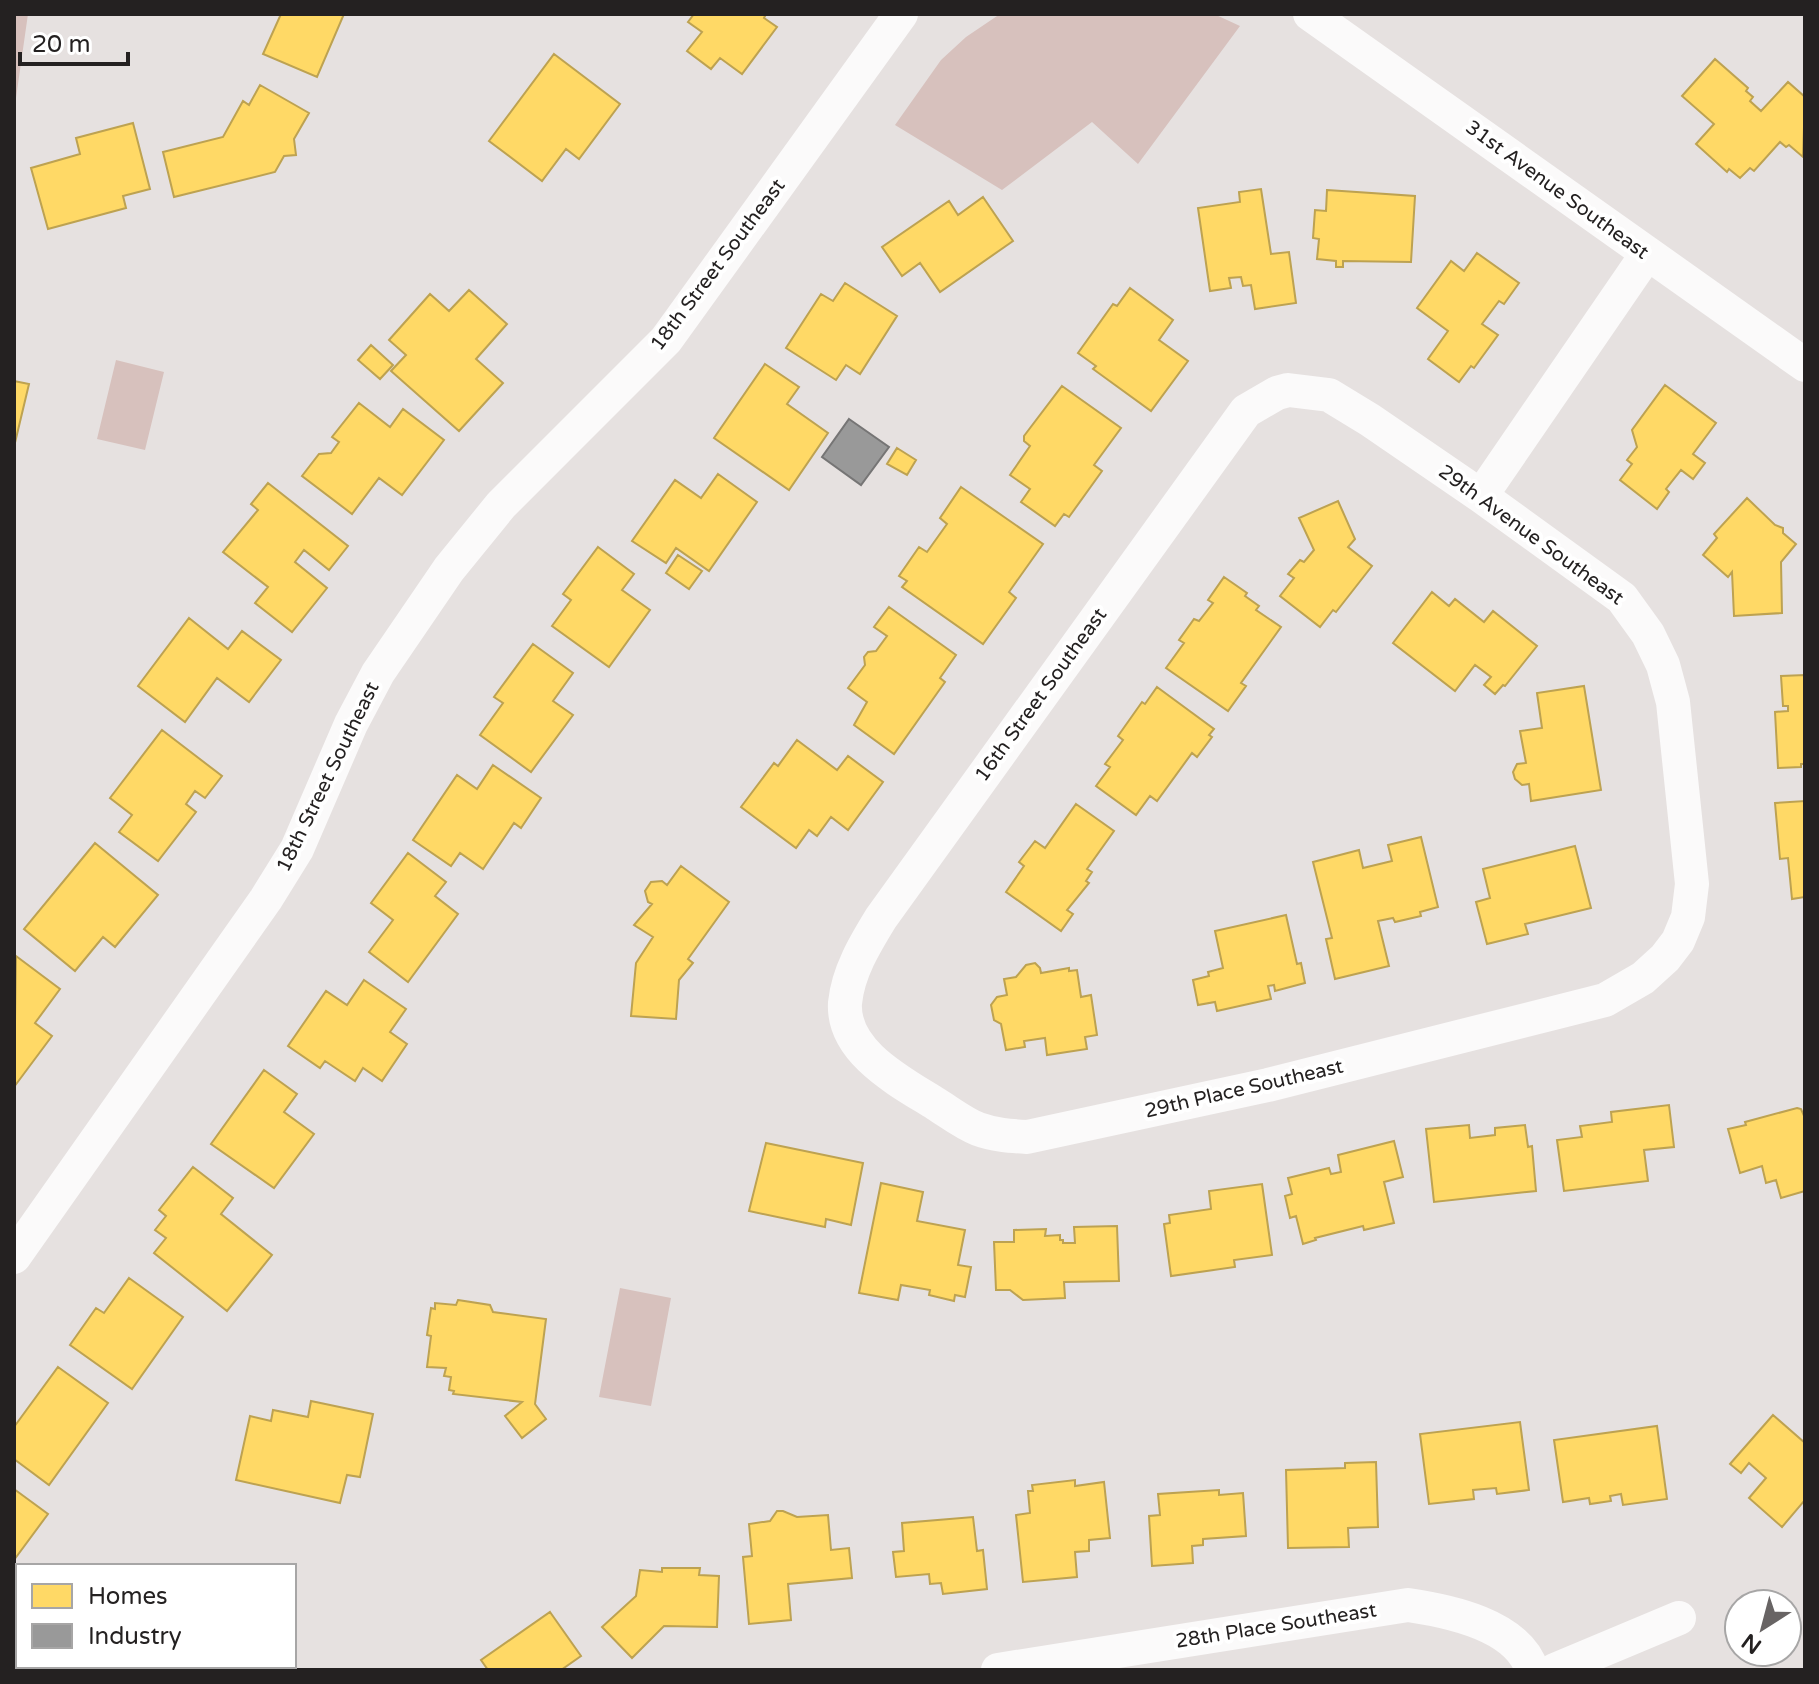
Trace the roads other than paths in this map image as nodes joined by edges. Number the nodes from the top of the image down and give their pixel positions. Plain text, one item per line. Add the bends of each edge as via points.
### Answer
1 (901, 14) edge
2 (1310, 14) edge
3 (1647, 254) junction
4 (1805, 365) edge
5 (1277, 393) joint
6 (1481, 496) junction
7 (1665, 958) joint
8 (848, 1021) joint
9 (14, 1257) edge
10 (1679, 1618) dead end
11 (1014, 1669) edge
12 (1532, 1670) edge
13 (1555, 1670) edge

1 - 9 street, 18th Street Southeast via 666,340 511,495 449,569 378,673 297,849 266,899
2 - 3 street, 31st Avenue Southeast
3 - 4 street, 31st Avenue Southeast
3 - 6 street
5 - 6 street, 29th Avenue Southeast via 1307,390 1329,395
5 - 8 street, 16th Street Southeast via 1246,411 881,918 859,954 845,1004
6 - 7 street, 29th Avenue Southeast via 1622,598 1663,665 1673,702 1692,884 1688,917
7 - 8 street, 29th Place Southeast via 1605,1000 1268,1085 1027,1137 976,1128 891,1076 863,1050
10 - 13 street
11 - 12 street, 28th Place Southeast via 1408,1605 1451,1611 1501,1634 1518,1646

